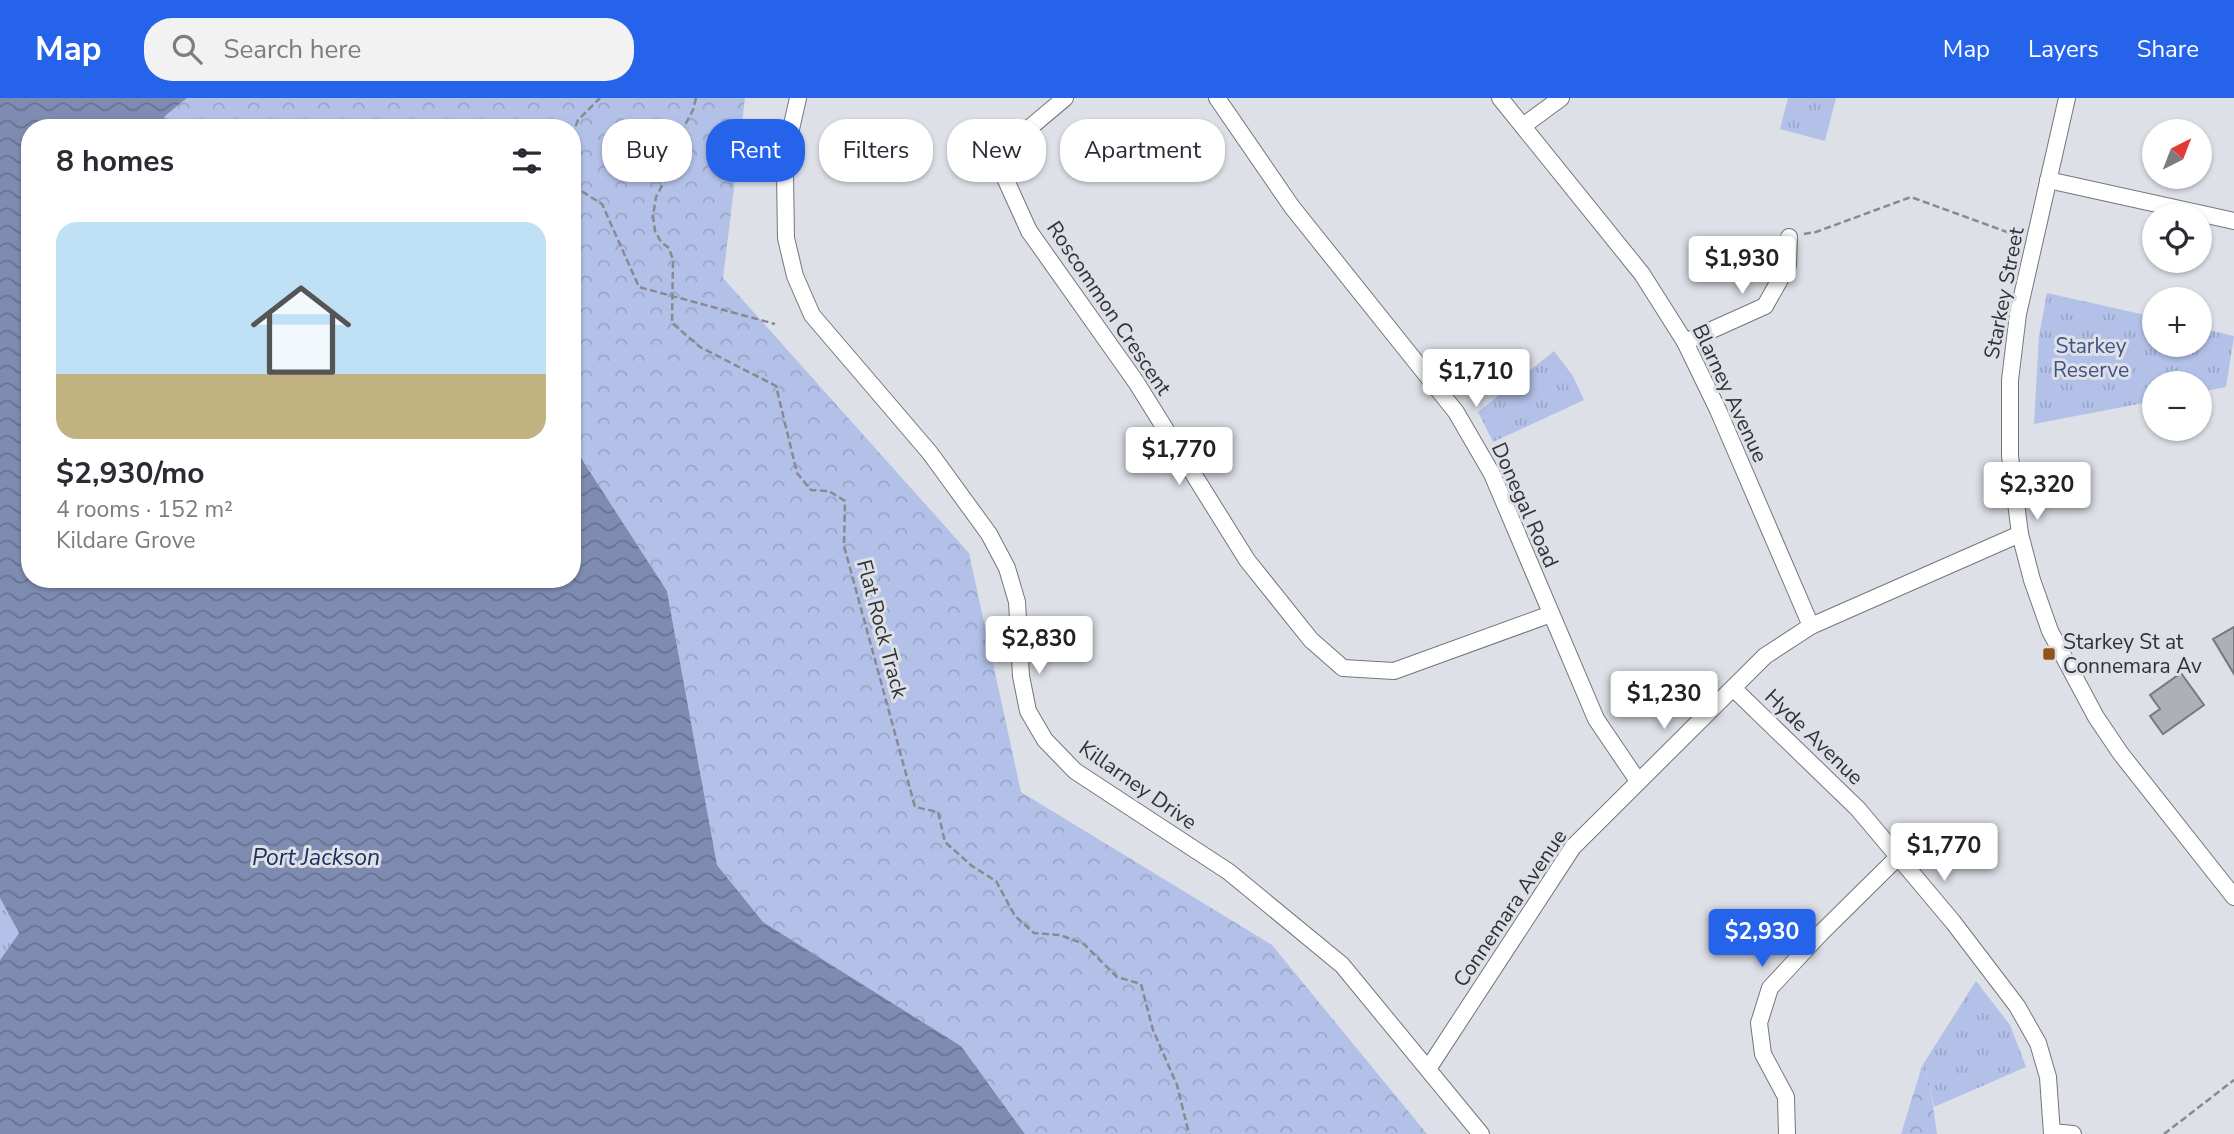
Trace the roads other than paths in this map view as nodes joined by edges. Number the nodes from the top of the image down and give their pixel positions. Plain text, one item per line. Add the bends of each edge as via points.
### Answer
1 (798, 98) edge
2 (1065, 98) edge
3 (1217, 98) edge
4 (1500, 98) edge
5 (1561, 98) edge
6 (2067, 98) edge
7 (1523, 126) junction
8 (2048, 180) junction
9 (2234, 220) edge
10 (1789, 237) road end
11 (1685, 342) junction
12 (2020, 534) junction
13 (1551, 614) junction
14 (1811, 626) junction
15 (1734, 688) junction
16 (1638, 781) junction
17 (1898, 857) junction
18 (2234, 897) edge
19 (1428, 1069) junction
20 (2052, 1133) edge
21 (1480, 1134) edge
22 (1787, 1134) edge
23 (2073, 1134) edge

1 - 19 street, Killarney Drive via 785,174 786,238 795,276 812,315 930,453 1001,556 1017,602 1028,711 1045,740 1075,771 1229,872 1342,965
2 - 13 street, Roscommon Crescent via 1014,141 1005,178 1029,231 1136,383 1247,560 1311,640 1343,668 1394,671
3 - 13 street, Donegal Road via 1292,207 1456,412 1492,474
4 - 7 street, Blarney Avenue
5 - 7 street
6 - 8 street, Starkey Street
7 - 11 street, Blarney Avenue via 1642,274
8 - 9 street
8 - 12 street, Starkey Street via 2018,314 2010,380 2010,456
10 - 11 street via 1788,265 1765,306
11 - 14 street, Blarney Avenue
12 - 14 street, Connemara Avenue
12 - 18 street, Starkey Street via 2050,631 2096,718
13 - 16 street, Donegal Road via 1596,719
14 - 15 street, Connemara Avenue via 1765,656
15 - 16 street, Connemara Avenue
15 - 17 street, Hyde Avenue via 1858,809
16 - 19 street, Connemara Avenue via 1573,847
17 - 20 street, Hyde Avenue via 2009,996 2038,1043 2048,1077
17 - 22 street via 1770,988 1759,1023 1763,1054 1786,1097
19 - 21 street, Killarney Drive
20 - 23 street

